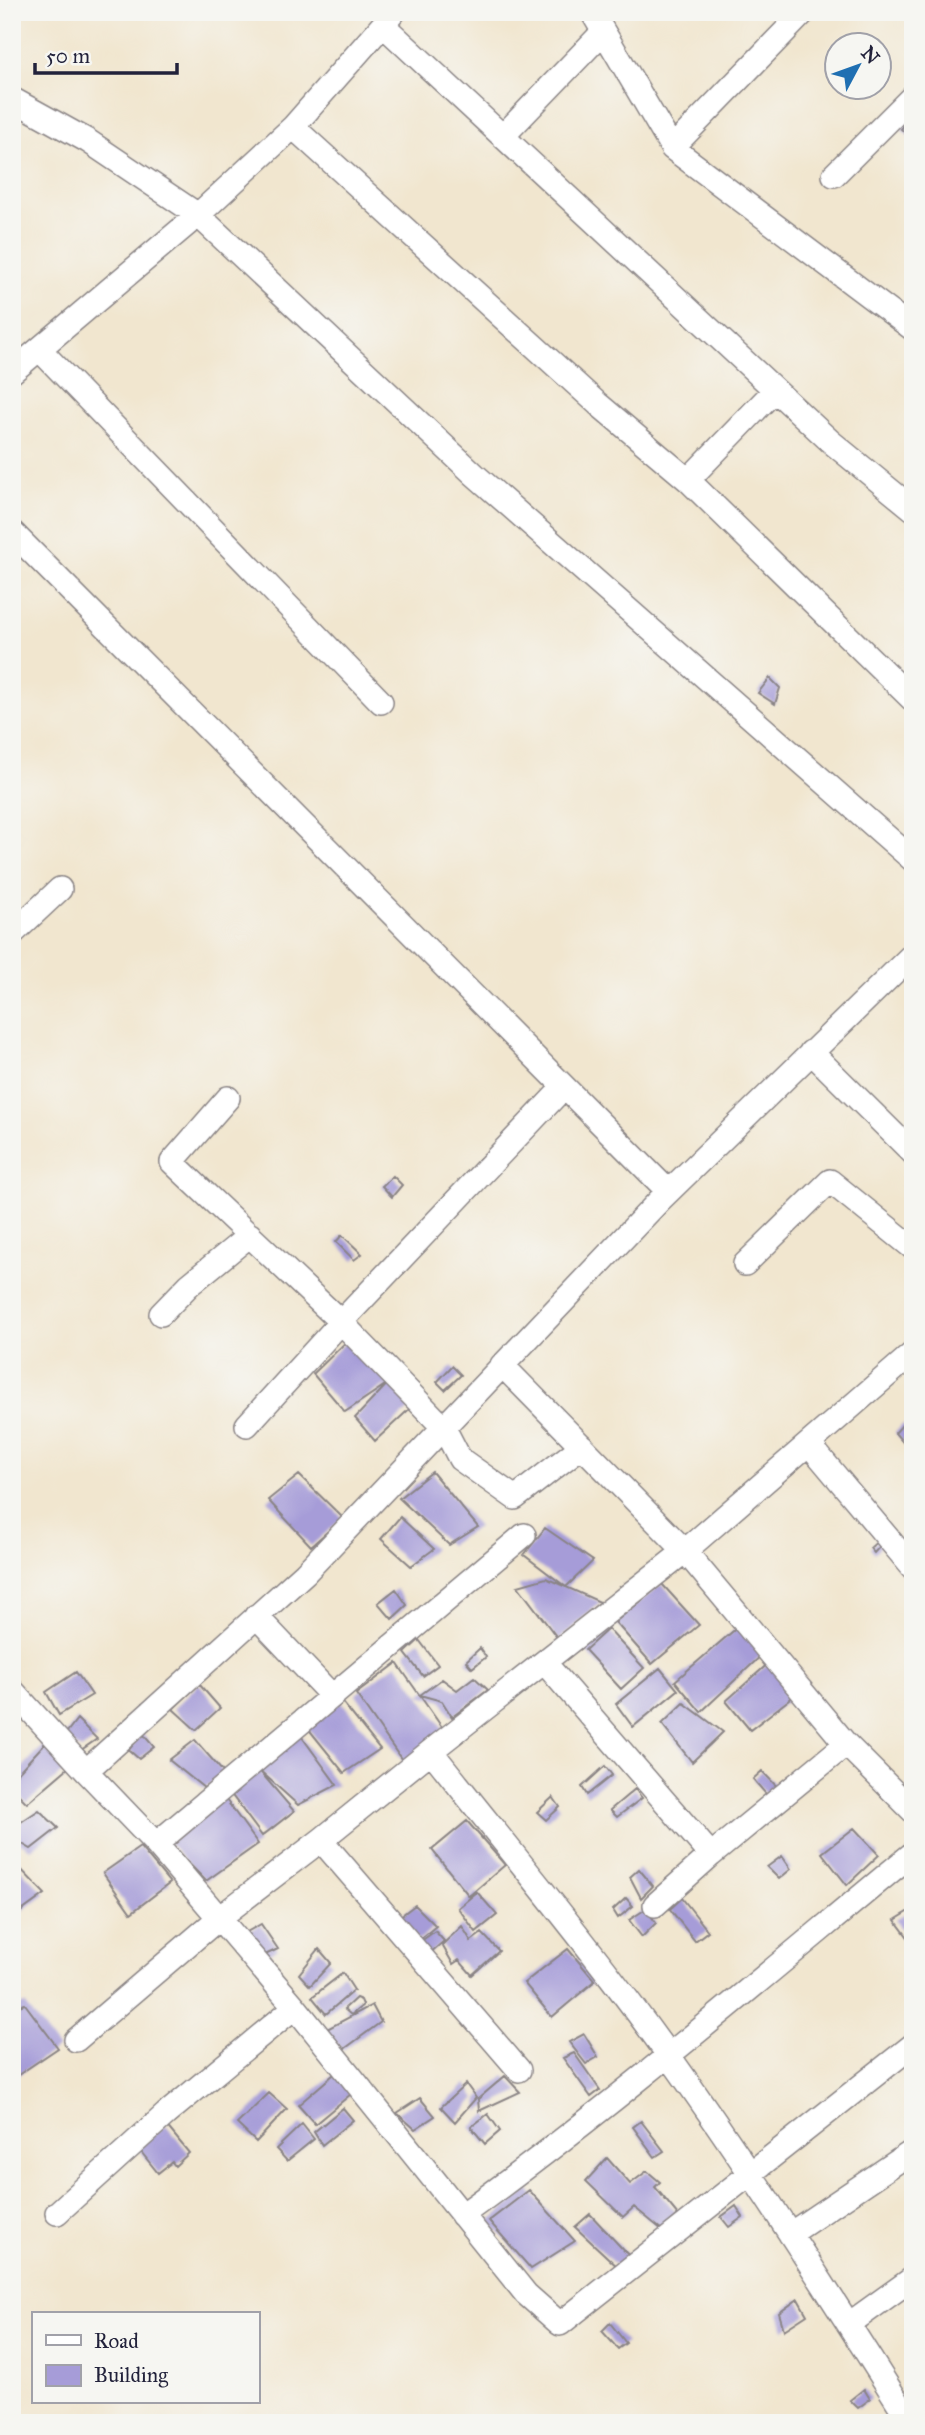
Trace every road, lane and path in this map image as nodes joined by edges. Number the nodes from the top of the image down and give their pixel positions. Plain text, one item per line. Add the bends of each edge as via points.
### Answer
1 (804, 12) edge
2 (388, 18) edge
3 (598, 22) edge
4 (913, 96) edge
5 (12, 99) edge
6 (293, 127) junction
7 (503, 136) junction
8 (672, 148) junction
9 (834, 175) dead end
10 (198, 215) junction
11 (913, 329) edge
12 (40, 350) junction
13 (12, 372) edge
14 (775, 390) junction
15 (688, 481) junction
16 (913, 509) edge
17 (12, 531) edge
18 (913, 700) edge
19 (381, 702) dead end
20 (913, 860) edge
21 (60, 889) dead end
22 (12, 934) edge
23 (913, 954) edge
24 (811, 1052) junction
25 (564, 1087) junction
26 (228, 1097) dead end
27 (913, 1153) edge
28 (668, 1191) junction
29 (250, 1235) junction
30 (913, 1248) edge
31 (745, 1264) dead end
32 (161, 1314) dead end
33 (341, 1322) junction
34 (913, 1353) edge
35 (502, 1365) junction
36 (247, 1425) dead end
37 (444, 1428) junction
38 (809, 1444) junction
39 (582, 1446) junction
40 (524, 1535) dead end
41 (685, 1551) junction
42 (913, 1567) edge
43 (256, 1616) junction
44 (544, 1662) junction
45 (12, 1689) edge
46 (332, 1696) junction
47 (846, 1744) junction
48 (431, 1751) junction
49 (86, 1771) junction
50 (913, 1811) edge
51 (321, 1840) junction
52 (156, 1844) junction
53 (913, 1853) edge
54 (711, 1854) junction
55 (655, 1905) dead end
56 (219, 1918) junction
57 (295, 2007) junction
58 (76, 2040) dead end
59 (913, 2045) edge
60 (668, 2056) junction
61 (519, 2070) dead end
62 (913, 2151) edge
63 (752, 2174) junction
64 (57, 2213) dead end
65 (462, 2215) junction
66 (790, 2234) junction
67 (913, 2278) edge
68 (849, 2324) junction
69 (911, 2418) edge

1 - 8 street
2 - 6 street
2 - 7 street
3 - 7 street
3 - 8 street
4 - 9 street
5 - 10 street via 88,141
6 - 10 street
6 - 15 street
7 - 14 street
8 - 11 street
10 - 12 street
10 - 20 street via 475,475
12 - 13 street
12 - 19 street
14 - 15 street
14 - 16 street
15 - 18 street
17 - 25 street
21 - 22 street
23 - 24 street
24 - 27 street
24 - 28 street
25 - 28 street
25 - 33 street
26 - 29 street via 172,1161
28 - 35 street
29 - 32 street
29 - 33 street
30 - 31 street via 830,1181
33 - 36 street
33 - 37 street
34 - 38 street
35 - 37 street
35 - 39 street
37 - 39 street via 460,1459 515,1498
37 - 43 street via 305,1573
38 - 41 street
38 - 42 street
39 - 41 street
40 - 46 street
41 - 44 street
41 - 47 street
43 - 46 street
43 - 49 street
44 - 48 street
44 - 54 street
45 - 49 street
46 - 52 street
47 - 50 street
47 - 54 street
48 - 51 street
48 - 60 street
49 - 52 street
51 - 56 street
51 - 61 street
52 - 56 street
53 - 60 street
54 - 55 street
56 - 57 street
56 - 58 street
57 - 64 street
57 - 65 street
59 - 63 street
60 - 63 street
60 - 65 street
62 - 66 street
63 - 65 street via 560,2323 526,2294
63 - 66 street
66 - 68 street
67 - 68 street
68 - 69 street

